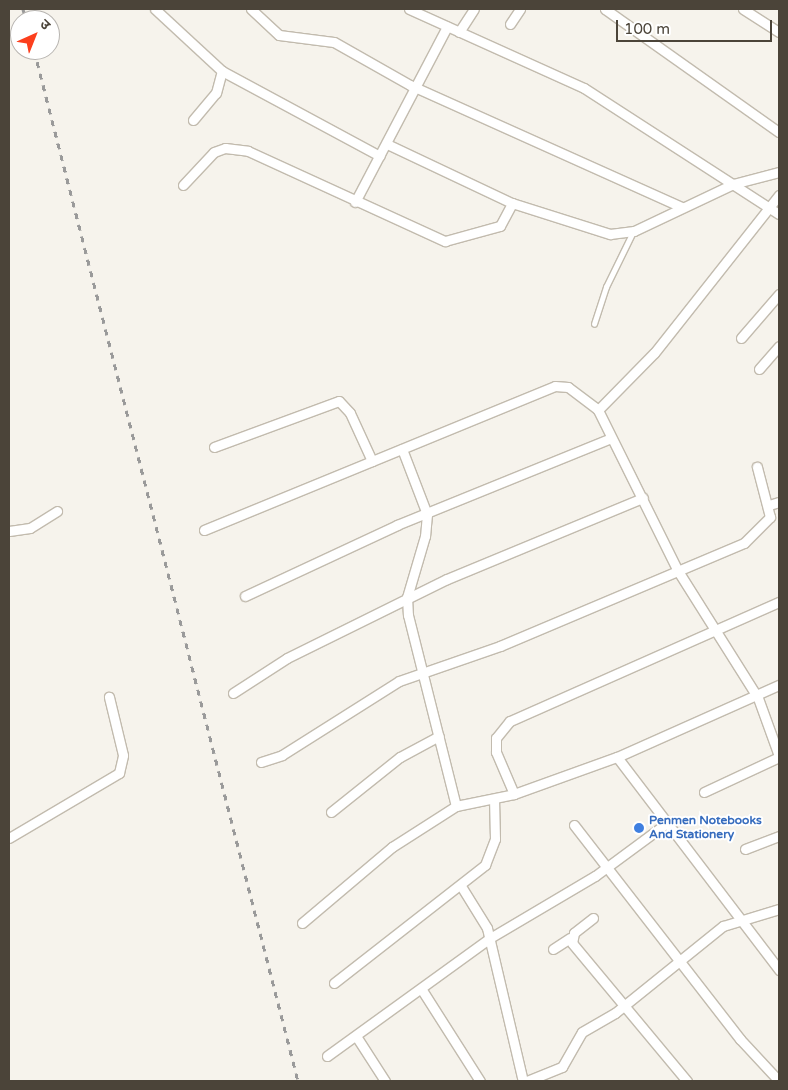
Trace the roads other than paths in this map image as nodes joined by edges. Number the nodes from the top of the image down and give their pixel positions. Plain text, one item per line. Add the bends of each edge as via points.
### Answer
1 (156, 9) edge
2 (250, 9) edge
3 (409, 9) edge
4 (474, 9) edge
5 (520, 9) edge
6 (605, 9) edge
7 (743, 9) edge
8 (510, 24) dead end
9 (447, 27) junction
10 (459, 32) junction
11 (779, 32) edge
12 (222, 71) junction
13 (414, 87) junction
14 (194, 120) dead end
15 (779, 132) edge
16 (387, 144) junction
17 (380, 156) junction
18 (779, 172) edge
19 (733, 184) junction
20 (183, 185) dead end
21 (779, 195) edge
22 (355, 202) junction
23 (512, 203) junction
24 (770, 207) junction
25 (682, 208) junction
26 (779, 214) edge
27 (634, 231) junction
28 (779, 294) edge
29 (594, 324) dead end
30 (741, 338) dead end
31 (779, 346) edge
32 (759, 369) dead end
33 (598, 410) junction
34 (609, 439) junction
35 (214, 447) dead end
36 (402, 449) junction
37 (372, 461) junction
38 (757, 467) dead end
39 (642, 498) junction
40 (779, 502) edge
41 (769, 505) junction
42 (57, 511) dead end
43 (426, 514) junction
44 (204, 530) dead end
45 (9, 531) edge
46 (678, 571) junction
47 (245, 596) dead end
48 (407, 598) junction
49 (779, 602) edge
50 (719, 632) junction
51 (423, 673) junction
52 (779, 685) edge
53 (233, 692) dead end
54 (109, 697) dead end
55 (758, 698) junction
56 (438, 736) junction
57 (617, 757) junction
58 (779, 757) edge
59 (261, 762) dead end
60 (704, 792) dead end
61 (514, 794) junction
62 (494, 799) junction
63 (456, 806) junction
64 (331, 812) dead end
65 (667, 824) junction
66 (574, 825) dead end
67 (779, 836) edge
68 (9, 838) edge
69 (745, 849) dead end
70 (606, 869) junction
71 (461, 886) junction
72 (779, 909) edge
73 (593, 918) dead end
74 (742, 921) junction
75 (302, 923) dead end
76 (490, 938) junction
77 (570, 938) junction
78 (553, 949) dead end
79 (679, 960) junction
80 (779, 970) edge
81 (334, 983) dead end
82 (422, 990) junction
83 (623, 1007) junction
84 (356, 1036) junction
85 (327, 1056) dead end
86 (385, 1081) edge
87 (480, 1081) edge
88 (525, 1081) edge
89 (687, 1081) edge
90 (779, 1081) edge

1 - 12 street
2 - 13 street via 279,35 334,42
3 - 9 street
4 - 10 street
5 - 8 street
6 - 15 street
7 - 11 street
9 - 10 street
9 - 13 street
10 - 19 street via 584,88
12 - 14 street via 216,93
12 - 17 street
13 - 16 street
13 - 25 street
16 - 17 street
16 - 23 street
17 - 22 street
18 - 19 street
19 - 24 street
19 - 25 street
20 - 22 street via 214,152 226,148 248,151
21 - 24 street
22 - 23 street via 445,241 500,226
23 - 27 street via 610,234
24 - 26 street
24 - 33 street via 654,352
25 - 27 street
27 - 29 lane via 606,287
28 - 30 street
31 - 32 street
33 - 34 street
33 - 36 street via 568,387 555,386
34 - 39 street
34 - 43 street
35 - 37 street via 339,401 350,413
36 - 37 street
36 - 43 street
37 - 44 street
38 - 41 street
39 - 46 street
39 - 48 street
40 - 41 street
41 - 46 street via 766,526 744,542
42 - 45 street via 30,528
43 - 47 street
43 - 48 street via 425,536
46 - 50 street
46 - 51 street
48 - 51 street
48 - 53 street via 287,658
49 - 50 street
50 - 55 street
50 - 61 street via 502,727 496,738 496,752
51 - 56 street
51 - 59 street via 377,693 300,744
52 - 55 street
54 - 68 street via 123,756 119,773
55 - 57 street
55 - 58 street
56 - 63 street
56 - 64 street via 400,757
57 - 61 street
57 - 65 street
58 - 60 street
61 - 62 street
62 - 63 street
62 - 71 street via 491,855
63 - 75 street via 392,847
65 - 70 street
65 - 74 street
66 - 70 street
67 - 69 street
70 - 76 street
70 - 79 street
71 - 76 street
71 - 81 street
72 - 74 street
73 - 77 street
74 - 79 street via 723,926
74 - 80 street
76 - 82 street
76 - 88 street
77 - 78 street
77 - 83 street
79 - 83 street
79 - 90 street via 740,1039
82 - 84 street
82 - 87 street
83 - 88 street via 582,1032 562,1067
83 - 89 street
84 - 85 street
84 - 86 street

